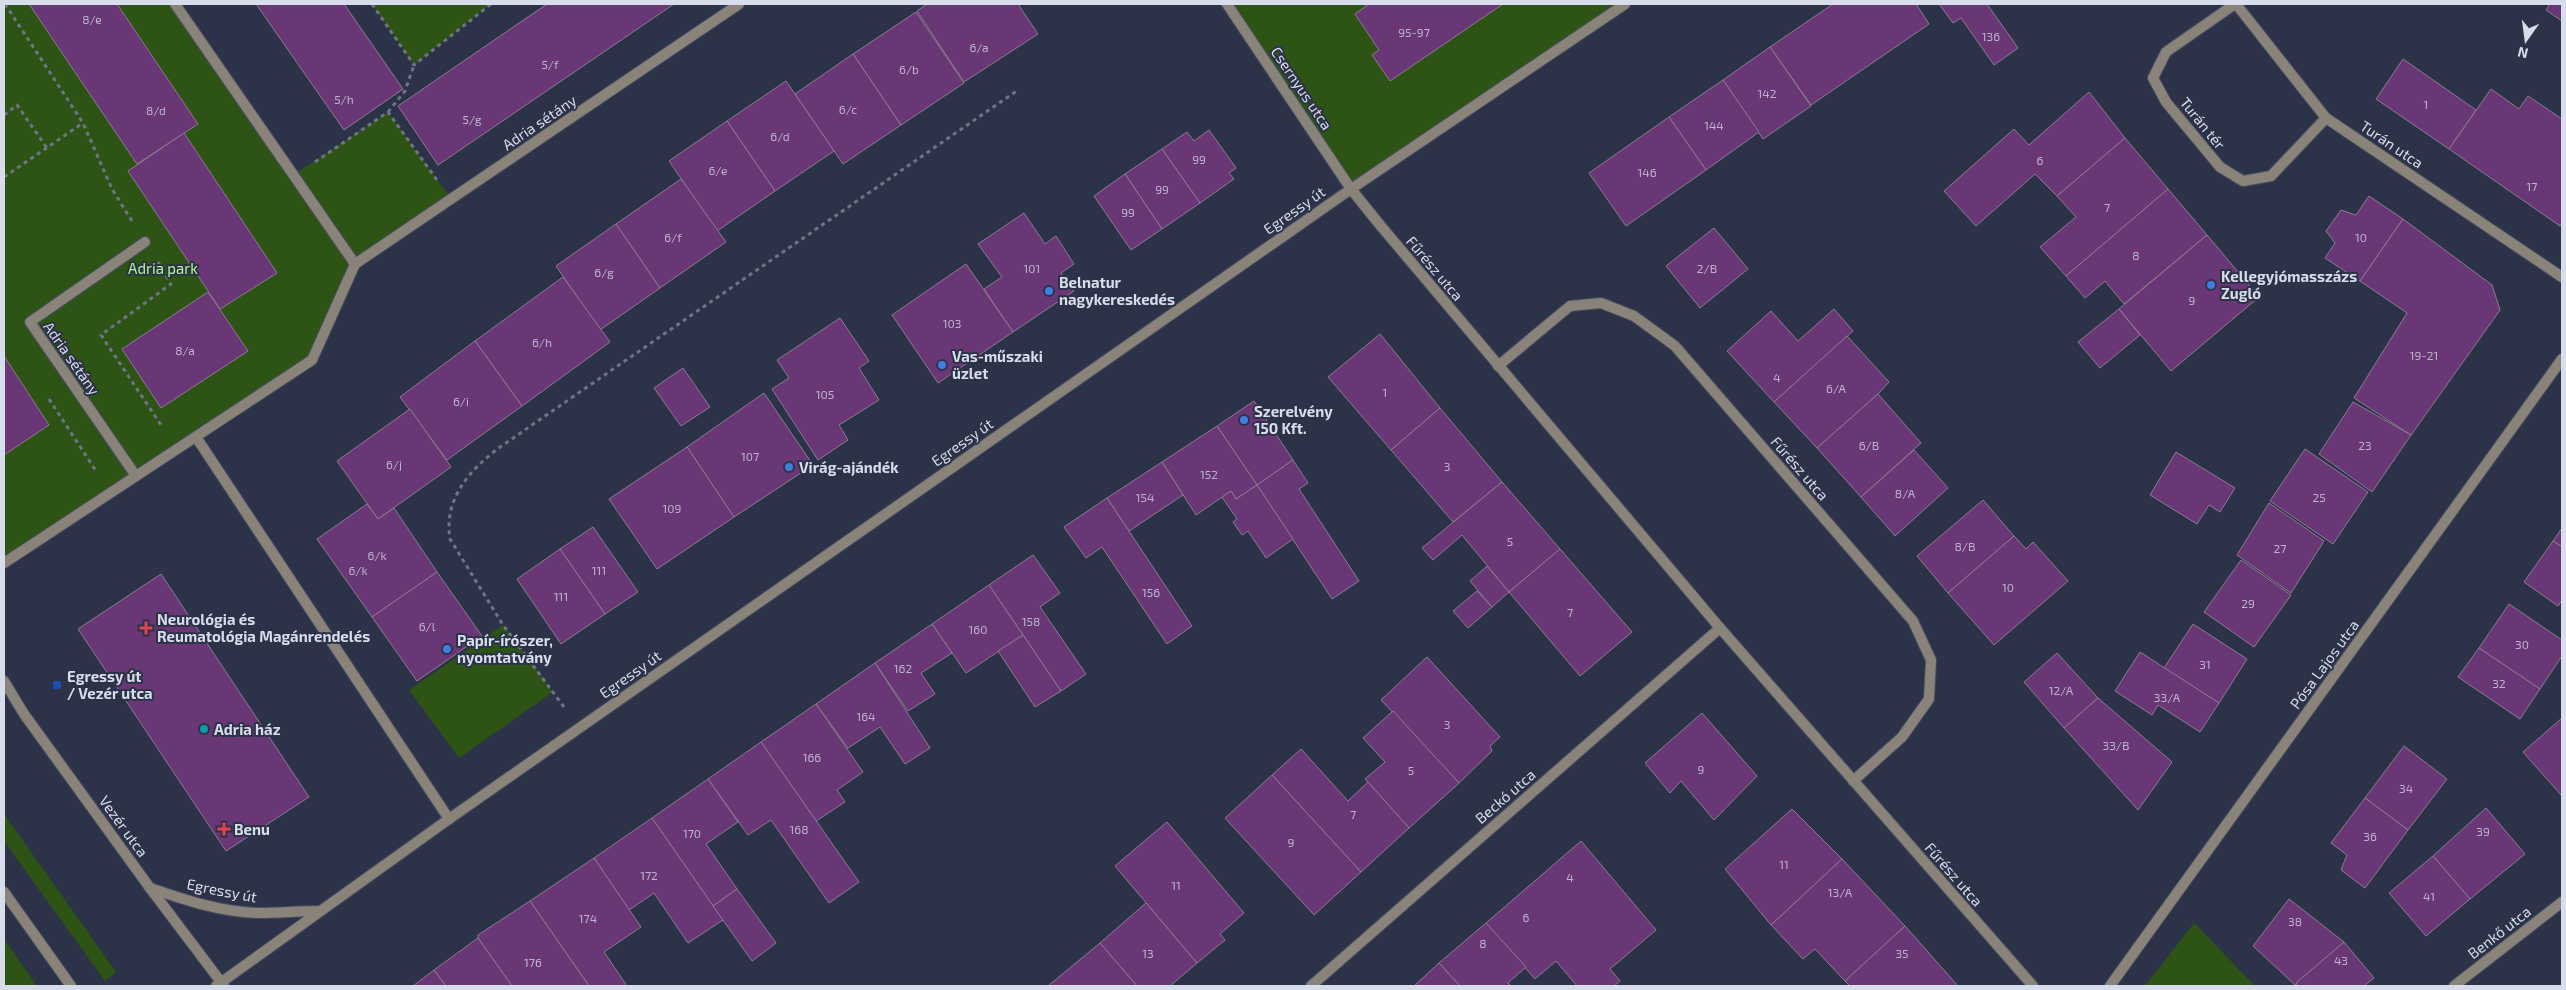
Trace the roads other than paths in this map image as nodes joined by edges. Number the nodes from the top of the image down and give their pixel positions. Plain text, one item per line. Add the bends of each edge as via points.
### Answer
1 (174, 4) edge
2 (740, 4) edge
3 (1227, 4) edge
4 (1625, 4) edge
5 (2236, 4) edge
6 (2326, 118) junction
7 (1351, 189) junction
8 (145, 242) road end
9 (354, 264) junction
10 (2562, 277) edge
11 (2562, 359) edge
12 (1498, 366) junction
13 (196, 437) junction
14 (136, 476) junction
15 (4, 563) edge
16 (1720, 628) junction
17 (4, 681) edge
18 (1853, 781) junction
19 (450, 819) junction
20 (150, 888) junction
21 (4, 892) edge
22 (2562, 902) edge
23 (320, 911) junction
24 (220, 985) edge
25 (71, 986) edge
26 (1311, 986) edge
27 (2033, 986) edge
28 (2110, 986) edge
29 (2454, 986) edge

1 - 9 street
2 - 9 street, Adria sétány
3 - 7 street, Csernyus utca
4 - 7 street, Egressy út
5 - 6 street, Turán utca
5 - 6 street, Turán tér via 2166,52 2153,78 2166,102 2220,167 2243,181 2271,176
6 - 10 street, Turán utca
7 - 12 street, Fűrész utca
7 - 19 street, Egressy út
8 - 14 street, Adria sétány via 30,322
9 - 13 street via 312,360
11 - 28 street, Pósa Lajos utca
12 - 16 street, Fűrész utca
12 - 18 street, Fűrész utca via 1570,306 1601,304 1634,316 1674,346 1912,621 1931,660 1930,699 1902,737
13 - 14 street
13 - 19 street
14 - 15 street
16 - 18 street, Fűrész utca
16 - 26 street, Beckó utca
17 - 20 street, Vezér utca via 24,714
18 - 27 street, Fűrész utca
19 - 23 street, Egressy út
20 - 23 street, Egressy út via 198,904 237,911
20 - 24 street, Vezér utca
21 - 25 street
22 - 29 street, Benkő utca
23 - 24 street, Egressy út

